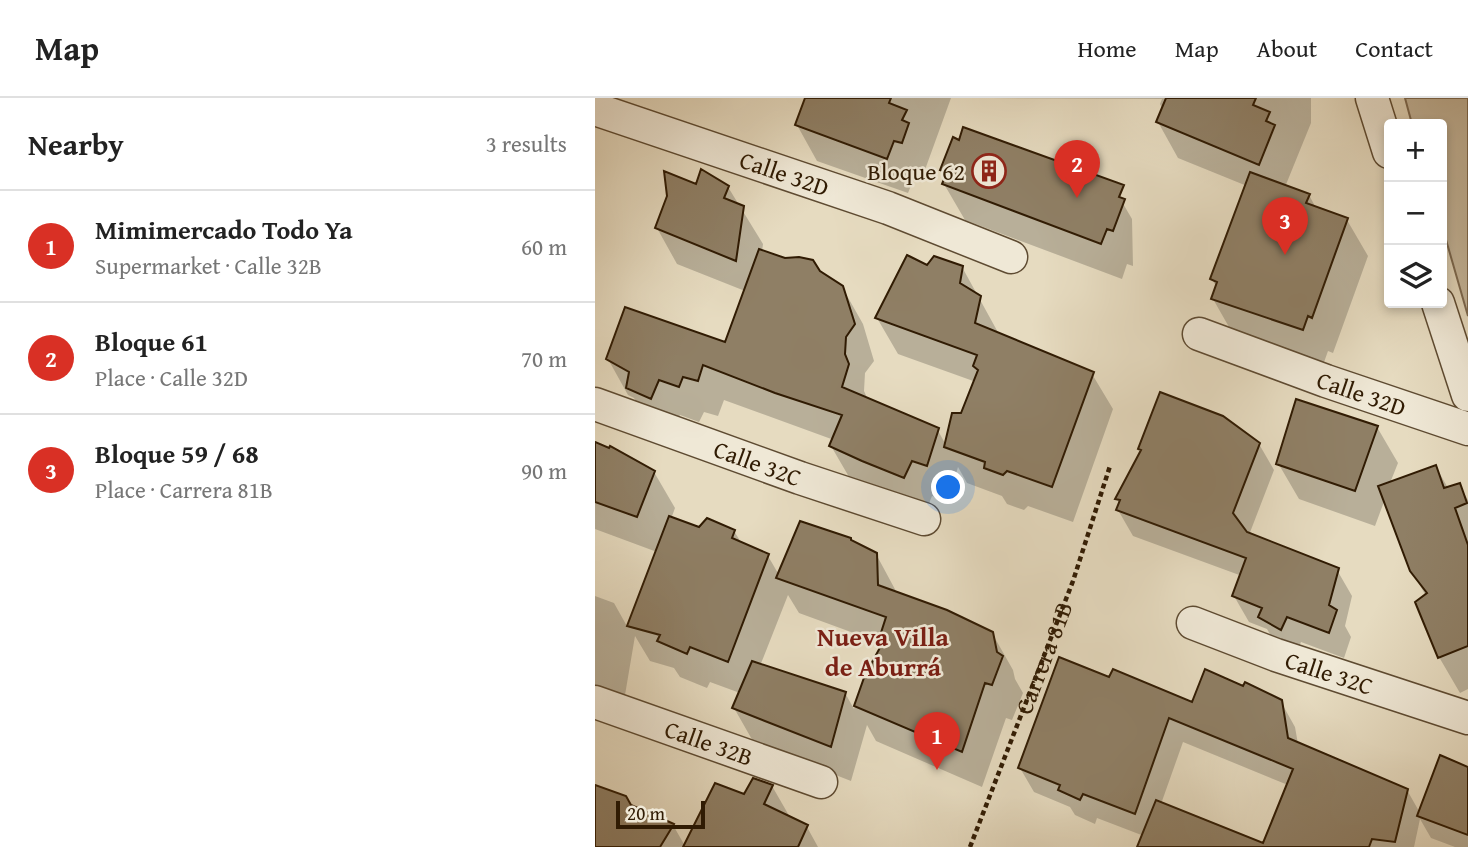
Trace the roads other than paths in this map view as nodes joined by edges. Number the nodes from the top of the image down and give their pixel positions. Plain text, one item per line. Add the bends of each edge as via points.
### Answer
1 (1372, 98) edge
2 (595, 110) edge
3 (1384, 136) edge
4 (1011, 257) dead end
5 (1440, 308) edge
6 (1199, 334) dead end
7 (1468, 396) edge
8 (595, 404) edge
9 (1468, 429) edge
10 (924, 519) dead end
11 (1193, 624) dead end
12 (595, 702) edge
13 (1468, 718) edge
14 (821, 782) dead end

1 - 3 street
2 - 4 street, Calle 32D via 888,208
5 - 7 street
6 - 9 street, Calle 32D
8 - 10 street, Calle 32C
11 - 13 street, Calle 32C
12 - 14 street, Calle 32B

